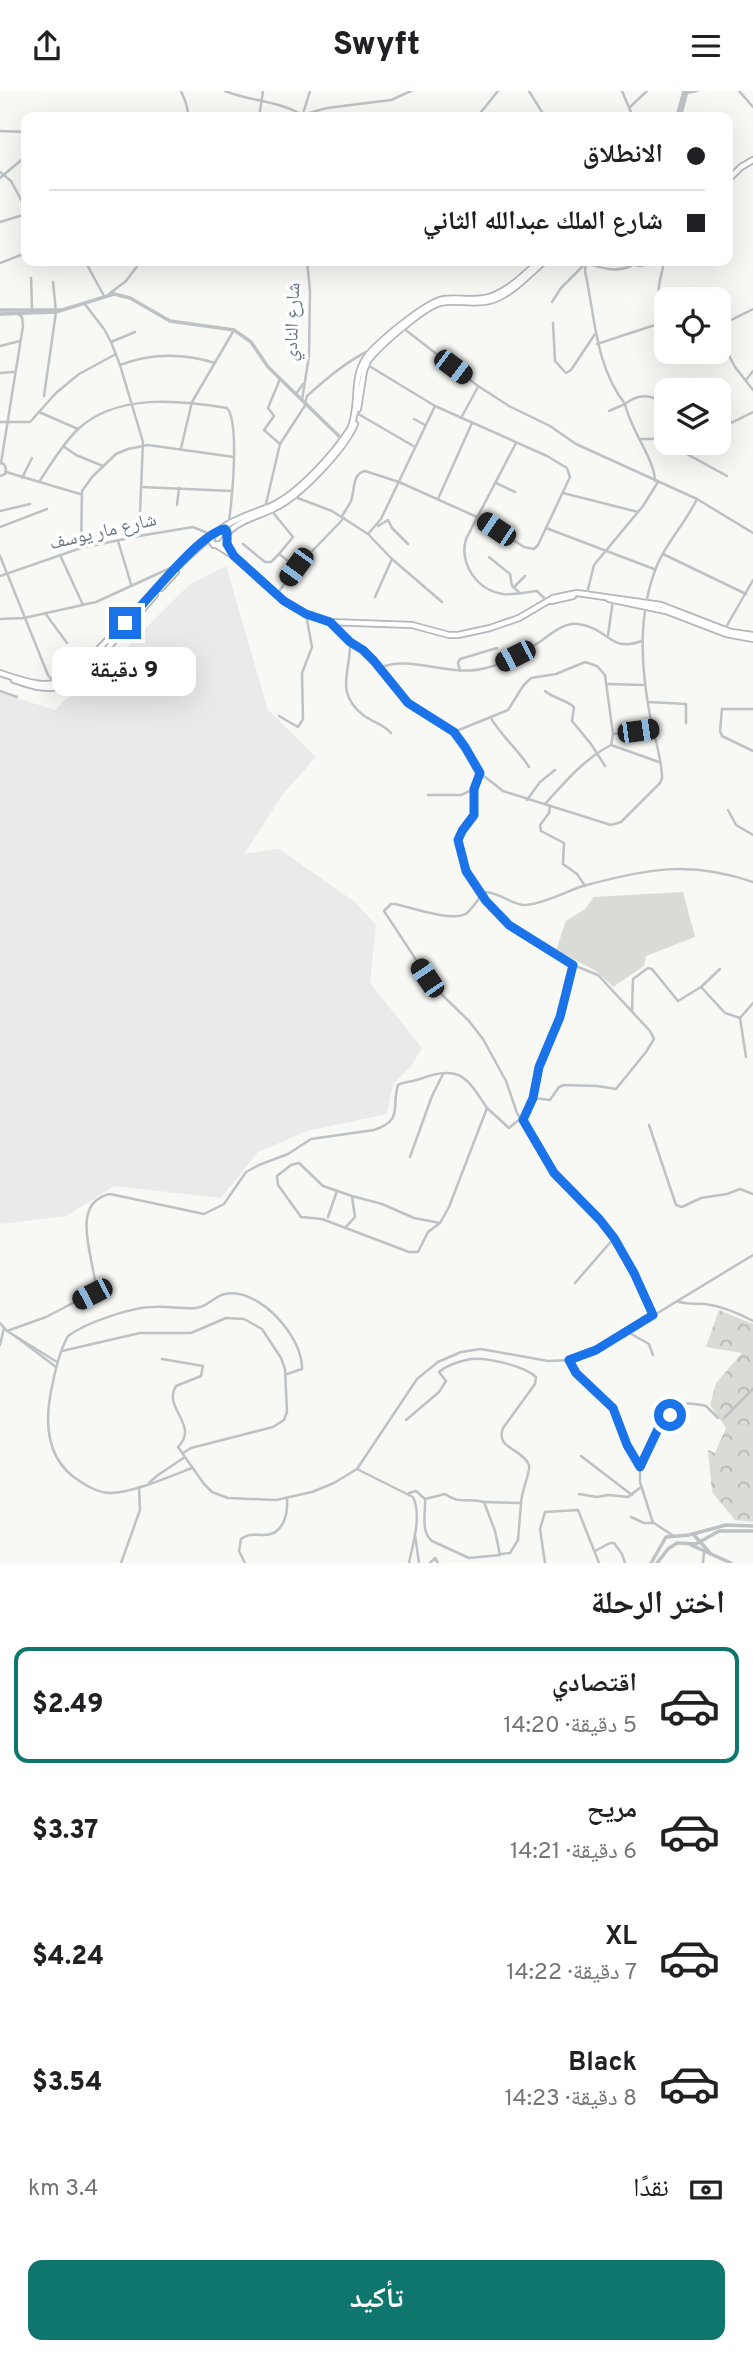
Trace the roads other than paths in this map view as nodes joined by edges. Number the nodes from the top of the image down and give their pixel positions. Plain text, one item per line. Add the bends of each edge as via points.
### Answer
1 (181, 91) edge
2 (225, 91) edge
3 (263, 91) edge
4 (310, 91) edge
5 (411, 91) edge
6 (498, 91) edge
7 (529, 91) edge
8 (622, 91) edge
9 (647, 91) edge
10 (696, 91) edge
11 (739, 91) edge
12 (685, 92) edge
13 (260, 102) junction
14 (630, 107) junction
15 (753, 107) edge
16 (188, 112) edge
17 (259, 112) edge
18 (295, 112) edge
19 (303, 112) edge
20 (314, 112) edge
21 (481, 112) edge
22 (542, 112) edge
23 (632, 112) edge
24 (680, 112) edge
25 (0, 131) edge
26 (21, 132) edge
27 (753, 160) edge
28 (21, 161) edge
29 (0, 172) edge
30 (5, 175) junction
31 (733, 175) edge
32 (0, 179) edge
33 (21, 201) edge
34 (21, 213) edge
35 (0, 222) edge
36 (21, 255) edge
37 (0, 263) edge
38 (88, 266) edge
39 (137, 266) edge
40 (308, 266) edge
41 (536, 266) edge
42 (536, 266) edge
43 (583, 266) edge
44 (586, 266) edge
45 (597, 266) edge
46 (628, 266) edge
47 (663, 266) edge
48 (578, 272) junction
49 (586, 275) junction
50 (31, 278) dead end
51 (53, 282) dead end
52 (658, 287) edge
53 (107, 295) junction
54 (552, 302) dead end
55 (85, 303) junction
56 (32, 309) junction
57 (753, 309) edge
58 (57, 310) junction
59 (1, 312) edge
60 (16, 312) junction
61 (731, 320) edge
62 (553, 323) dead end
63 (654, 325) edge
64 (403, 328) junction
65 (234, 330) junction
66 (135, 333) dead end
67 (595, 334) junction
68 (20, 341) junction
69 (111, 342) junction
70 (597, 344) junction
71 (0, 346) edge
72 (374, 348) junction
73 (116, 354) junction
74 (359, 355) junction
75 (731, 359) edge
76 (365, 362) junction
77 (215, 363) junction
78 (120, 365) junction
79 (753, 371) edge
80 (14, 372) junction
81 (0, 373) edge
82 (280, 379) junction
83 (746, 380) junction
84 (303, 384) junction
85 (478, 386) junction
86 (753, 390) edge
87 (296, 394) junction
88 (44, 395) dead end
89 (654, 399) edge
90 (192, 402) junction
91 (304, 402) junction
92 (132, 404) junction
93 (625, 404) junction
94 (435, 406) junction
95 (609, 411) dead end
96 (39, 412) junction
97 (753, 412) edge
98 (357, 413) junction
99 (461, 418) junction
100 (414, 419) dead end
101 (0, 422) edge
102 (7, 423) junction
103 (471, 423) junction
104 (731, 423) edge
105 (425, 425) junction
106 (79, 429) junction
107 (638, 439) junction
108 (654, 439) edge
109 (344, 441) junction
110 (516, 442) junction
111 (280, 444) junction
112 (143, 445) junction
113 (63, 446) junction
114 (415, 447) junction
115 (181, 449) junction
116 (689, 455) edge
117 (234, 457) junction
118 (32, 458) dead end
119 (0, 463) edge
120 (103, 466) junction
121 (6, 472) junction
122 (0, 476) edge
123 (727, 476) dead end
124 (22, 478) junction
125 (39, 482) junction
126 (399, 482) junction
127 (657, 482) junction
128 (496, 483) junction
129 (141, 487) junction
130 (179, 487) junction
131 (232, 491) junction
132 (515, 492) dead end
133 (562, 493) junction
134 (81, 494) junction
135 (295, 497) junction
136 (438, 499) junction
137 (697, 499) junction
138 (30, 504) dead end
139 (177, 505) dead end
140 (47, 509) dead end
141 (268, 509) junction
142 (0, 511) edge
143 (638, 512) junction
144 (343, 517) junction
145 (477, 517) junction
146 (229, 524) junction
147 (378, 526) junction
148 (0, 527) edge
149 (546, 528) junction
150 (221, 529) junction
151 (753, 533) edge
152 (227, 534) junction
153 (368, 534) junction
154 (212, 535) junction
155 (139, 536) junction
156 (118, 541) junction
157 (212, 543) junction
158 (243, 544) dead end
159 (408, 544) dead end
160 (218, 545) junction
161 (81, 548) junction
162 (608, 550) junction
163 (279, 554) junction
164 (663, 554) junction
165 (60, 555) junction
166 (0, 556) edge
167 (234, 556) junction
168 (489, 557) dead end
169 (392, 559) junction
170 (180, 564) junction
171 (296, 567) junction
172 (655, 569) junction
173 (160, 572) junction
174 (6, 573) junction
175 (0, 576) edge
176 (525, 576) dead end
177 (165, 579) junction
178 (753, 580) edge
179 (131, 586) junction
180 (514, 587) junction
181 (520, 593) junction
182 (587, 593) junction
183 (746, 594) junction
184 (277, 595) junction
185 (375, 597) dead end
186 (613, 600) junction
187 (442, 602) dead end
188 (549, 602) junction
189 (648, 604) junction
190 (83, 605) junction
191 (45, 613) junction
192 (306, 614) junction
193 (24, 618) junction
194 (0, 619) edge
195 (330, 622) junction
196 (725, 630) junction
197 (608, 636) junction
198 (753, 637) edge
199 (642, 641) junction
200 (350, 642) junction
201 (67, 643) dead end
202 (497, 648) dead end
203 (380, 668) junction
204 (460, 671) junction
205 (0, 674) edge
206 (48, 675) junction
207 (608, 684) junction
208 (645, 685) junction
209 (48, 686) junction
210 (55, 686) junction
211 (0, 691) edge
212 (545, 691) dead end
213 (17, 697) dead end
214 (648, 702) junction
215 (753, 709) edge
216 (279, 716) dead end
217 (491, 718) junction
218 (686, 723) dead end
219 (653, 729) junction
220 (454, 732) junction
221 (391, 733) dead end
222 (613, 734) junction
223 (611, 745) junction
224 (753, 751) edge
225 (597, 753) junction
226 (659, 762) junction
227 (605, 766) dead end
228 (528, 767) dead end
229 (555, 770) dead end
230 (480, 773) junction
231 (474, 789) junction
232 (428, 795) dead end
233 (527, 800) junction
234 (545, 804) junction
235 (550, 806) junction
236 (728, 810) dead end
237 (753, 835) edge
238 (753, 882) edge
239 (586, 886) junction
240 (482, 895) junction
241 (573, 965) junction
242 (720, 969) dead end
243 (701, 988) junction
244 (753, 1003) edge
245 (632, 1011) junction
246 (740, 1018) junction
247 (746, 1057) dead end
248 (443, 1074) junction
249 (533, 1098) junction
250 (487, 1108) junction
251 (522, 1119) junction
252 (649, 1125) dead end
253 (410, 1157) dead end
254 (337, 1191) junction
255 (753, 1194) edge
256 (352, 1196) junction
257 (328, 1217) dead end
258 (440, 1223) junction
259 (345, 1227) junction
260 (614, 1238) junction
261 (753, 1255) edge
262 (575, 1283) dead end
263 (677, 1301) junction
264 (653, 1315) junction
265 (753, 1321) edge
266 (0, 1323) edge
267 (6, 1329) junction
268 (626, 1331) junction
269 (0, 1345) edge
270 (62, 1351) junction
271 (653, 1355) dead end
272 (162, 1359) dead end
273 (569, 1360) junction
274 (57, 1365) junction
275 (287, 1374) junction
276 (753, 1389) edge
277 (718, 1418) dead end
278 (724, 1418) dead end
279 (407, 1420) dead end
280 (184, 1455) junction
281 (581, 1456) dead end
282 (640, 1467) junction
283 (192, 1468) junction
284 (357, 1469) junction
285 (149, 1483) junction
286 (139, 1487) junction
287 (641, 1487) junction
288 (409, 1493) junction
289 (579, 1494) dead end
290 (632, 1495) junction
291 (287, 1499) junction
292 (425, 1499) junction
293 (484, 1502) junction
294 (521, 1503) junction
295 (631, 1517) dead end
296 (653, 1523) junction
297 (663, 1528) junction
298 (753, 1528) edge
299 (415, 1532) junction
300 (692, 1534) junction
301 (672, 1535) junction
302 (664, 1539) junction
303 (699, 1540) junction
304 (691, 1545) junction
305 (671, 1546) junction
306 (595, 1551) junction
307 (704, 1552) junction
308 (500, 1555) junction
309 (713, 1555) junction
310 (121, 1563) edge
311 (245, 1563) edge
312 (409, 1563) edge
313 (419, 1563) edge
314 (430, 1563) edge
315 (438, 1563) edge
316 (545, 1563) edge
317 (599, 1563) edge
318 (625, 1563) edge
319 (651, 1563) edge
320 (657, 1563) edge
321 (703, 1563) edge
322 (731, 1563) edge

1 - 16 street
2 - 13 street
3 - 13 street
4 - 19 street
5 - 20 street via 391,100
6 - 21 street
7 - 22 street
8 - 14 street
9 - 14 street
10 - 12 street
11 - 15 street
12 - 24 street
13 - 17 street
13 - 18 street
14 - 23 street
25 - 26 street
27 - 31 main road
28 - 30 street
29 - 30 street
30 - 32 street
30 - 33 street
34 - 35 street
36 - 37 street
38 - 53 street
39 - 53 street
40 - 84 street, شارع النادي via 309,356
41 - 64 main road via 499,297 479,303 438,304
42 - 72 main road via 494,295 426,305
43 - 48 street
44 - 49 street
45 - 46 street via 608,270
47 - 52 street
48 - 49 street
48 - 54 street
49 - 67 street
50 - 56 street
51 - 58 street
53 - 55 street
53 - 65 street via 130,298 170,321
55 - 58 street
55 - 69 street
56 - 58 street
56 - 59 street
57 - 61 street
58 - 60 street
58 - 88 street
59 - 60 street
60 - 68 street via 24,323
62 - 67 street via 555,361 566,373
63 - 70 street
64 - 76 main road
64 - 85 street
65 - 77 street
65 - 82 street via 251,342
66 - 69 street
67 - 70 street
68 - 71 street
68 - 80 street
69 - 73 street
70 - 93 street
72 - 74 street
72 - 76 main road
73 - 78 street
73 - 96 street via 79,374
74 - 76 street
74 - 91 street
75 - 83 street
76 - 94 street
76 - 98 main road
77 - 78 street via 154,355
77 - 90 street
78 - 92 street
79 - 83 street
80 - 81 street
80 - 102 street
82 - 87 street
82 - 111 street via 268,408 274,415 264,429
83 - 86 street
84 - 87 street, شارع النادي
84 - 91 street, شارع النادي
85 - 99 street
85 - 127 street via 576,444
87 - 91 street
89 - 93 street via 637,397
90 - 92 street
90 - 115 street
90 - 117 street via 229,410
91 - 109 street
91 - 111 street
92 - 106 street
92 - 112 street
93 - 95 street
93 - 107 street
94 - 99 street
94 - 105 street
96 - 102 street via 30,422
96 - 106 street
97 - 104 street
98 - 109 main road
98 - 114 street
99 - 103 street
100 - 105 street
101 - 102 street
102 - 119 street
103 - 110 street
103 - 136 street
105 - 114 street
106 - 113 street
107 - 108 street
107 - 127 street
109 - 135 main road
109 - 141 main road via 291,495
110 - 128 street
110 - 133 street via 567,468 570,477
111 - 141 street
112 - 115 street
112 - 120 street via 122,451
112 - 129 street
113 - 120 street
113 - 125 street
114 - 126 street
115 - 117 street
116 - 123 street
117 - 131 street
118 - 124 street
119 - 121 street
120 - 134 street
121 - 122 street
121 - 124 street
124 - 125 street
125 - 134 street
126 - 136 street
126 - 144 street via 361,471
126 - 147 street
127 - 137 street
127 - 143 street
128 - 132 street
128 - 145 street
129 - 130 street
129 - 155 street
130 - 131 street
130 - 139 street
131 - 146 street
133 - 143 street
133 - 149 street
134 - 161 street
135 - 141 main road
135 - 144 street
136 - 145 street
137 - 151 street
137 - 164 street
138 - 142 street
140 - 148 street
141 - 146 main road
141 - 152 main road
141 - 163 street via 293,537
143 - 162 street
144 - 153 street
144 - 171 street
145 - 149 street via 531,550 537,548
145 - 181 street via 464,547 467,566 494,591
146 - 150 main road
146 - 152 street
147 - 153 street
147 - 159 street via 388,520
149 - 162 street
150 - 152 main road
150 - 154 main road
152 - 160 main road
152 - 167 main road
153 - 169 street
154 - 155 street, شارع مار يوسف via 193,527
154 - 157 main road
154 - 170 main road
155 - 156 street, شارع مار يوسف
156 - 161 street, شارع مار يوسف
156 - 179 street
157 - 160 main road
157 - 210 main road via 195,552 82,672 69,683
158 - 163 street via 265,562
160 - 167 main road
161 - 165 street, شارع مار يوسف
162 - 172 street
162 - 182 street via 592,571
163 - 171 street
164 - 172 street
164 - 183 street
165 - 174 street, شارع مار يوسف
165 - 190 street
166 - 174 street
167 - 184 main road
168 - 180 street via 510,574
169 - 185 street
169 - 187 street
170 - 173 street
170 - 177 main road
171 - 184 street
172 - 189 street
173 - 177 street
173 - 179 street
174 - 175 street, شارع مار يوسف
174 - 193 street
176 - 180 street
177 - 210 main road via 80,670
178 - 183 street
179 - 190 street
180 - 181 street
181 - 188 street via 539,591
182 - 188 main road via 567,594
182 - 189 main road
183 - 196 street
184 - 192 main road
186 - 188 main road via 578,596
186 - 189 main road
186 - 197 street
188 - 195 main road via 497,626 458,635 412,625
189 - 196 main road via 680,611
189 - 198 main road via 726,634
189 - 199 street
190 - 191 street
191 - 193 street
191 - 201 street
192 - 195 main road
192 - 216 street via 312,647 301,675 302,721 298,727
193 - 194 street
193 - 206 street
195 - 200 street
196 - 198 main road
197 - 199 street via 621,645
197 - 204 street via 588,626 568,624 499,664
199 - 208 street
200 - 203 street
200 - 221 street via 347,694 364,716
202 - 204 street via 460,659
203 - 204 street via 396,663
203 - 220 street via 413,708
205 - 209 main road
206 - 209 street
206 - 210 street
207 - 208 street
207 - 217 street via 603,672 589,663 535,676 527,680 510,708
207 - 222 street
208 - 214 street
209 - 210 main road
211 - 213 street
212 - 225 street via 574,707 572,721
214 - 218 street via 686,704
214 - 219 street
215 - 224 street via 722,709 720,734
217 - 220 street
217 - 228 street
219 - 222 street
219 - 226 street
220 - 230 street
222 - 223 street
223 - 225 street
223 - 226 street
225 - 227 street
225 - 234 street
226 - 235 street via 660,783 615,825
229 - 233 street
230 - 231 street
230 - 233 street via 503,791
231 - 232 street via 461,795
231 - 240 street via 474,815 458,846 466,871
233 - 234 street
234 - 235 street
235 - 239 street via 540,830 564,843 562,862
236 - 237 street via 736,825
238 - 239 street via 674,868
239 - 240 street via 524,905 491,892
240 - 241 street via 509,925
240 - 251 street via 463,916 394,904 384,911 433,987 482,1039
241 - 245 street via 598,975
241 - 249 street
242 - 243 street
243 - 245 street via 675,1000 648,968 634,979
243 - 246 street via 725,1013
244 - 246 street
245 - 249 street via 654,1039 616,1089 562,1085 550,1100
246 - 247 street
248 - 250 street via 457,1073 466,1079
248 - 253 street
248 - 267 street via 398,1085 396,1113 383,1127 311,1139 246,1172 223,1204 205,1214 110,1194 100,1197 89,1207 86,1221 96,1291 53,1314
249 - 251 street
250 - 251 street via 509,1128
250 - 258 street
251 - 260 street via 554,1173
252 - 255 street via 676,1205 740,1189
254 - 256 street
254 - 257 street
254 - 259 street via 319,1183 299,1163 277,1177 300,1216
256 - 258 street
256 - 259 street via 355,1217
258 - 259 street via 429,1231 416,1253
260 - 262 street
260 - 264 street
261 - 263 street
263 - 264 street
263 - 265 street via 730,1310
264 - 268 street
266 - 267 street
267 - 269 street
267 - 274 street
268 - 271 street via 649,1344
268 - 273 street
270 - 274 street
270 - 275 street via 140,1333 191,1333 220,1320 239,1318 262,1329
270 - 275 street via 70,1334 118,1314 147,1307 198,1308 234,1294 255,1300 274,1314 297,1344 302,1369
272 - 280 street via 203,1366 199,1378 173,1389 187,1431 178,1447
273 - 282 street via 576,1373 613,1408
273 - 284 street via 548,1361 481,1349 438,1361 417,1378
274 - 286 street via 47,1427 60,1463 98,1491
275 - 280 street via 287,1412 282,1422 191,1448
276 - 278 street
277 - 282 street via 708,1406 682,1405 661,1425
279 - 294 street via 441,1389 446,1381 439,1372 452,1365 482,1360 520,1367 534,1375 532,1389 500,1436 528,1465
280 - 283 street
280 - 285 street
281 - 290 street
282 - 287 street
283 - 285 street
283 - 291 street via 212,1492 228,1498
284 - 288 street
284 - 291 street via 334,1483
285 - 286 street
286 - 310 street via 140,1510
287 - 290 street
287 - 296 street
288 - 292 street via 416,1491
288 - 299 street via 417,1506
289 - 290 street
291 - 311 street via 286,1517 277,1531 241,1539 239,1551
292 - 293 street via 445,1494 454,1500
292 - 308 street via 425,1528 432,1541 469,1558
293 - 294 street
293 - 308 street
294 - 308 street via 517,1543 510,1553
295 - 296 street
296 - 297 street
297 - 301 street
297 - 302 street
298 - 300 street via 726,1525
298 - 303 street via 719,1531
299 - 312 street
299 - 313 street
300 - 301 street
300 - 303 street
301 - 302 street
302 - 305 street
302 - 319 street
303 - 304 street
303 - 309 street
304 - 305 street
304 - 307 street
305 - 320 street
306 - 316 street via 579,1510 546,1512 540,1529
306 - 317 street
306 - 318 street via 614,1543
307 - 309 street
307 - 321 street
309 - 322 street
314 - 315 street via 435,1558

